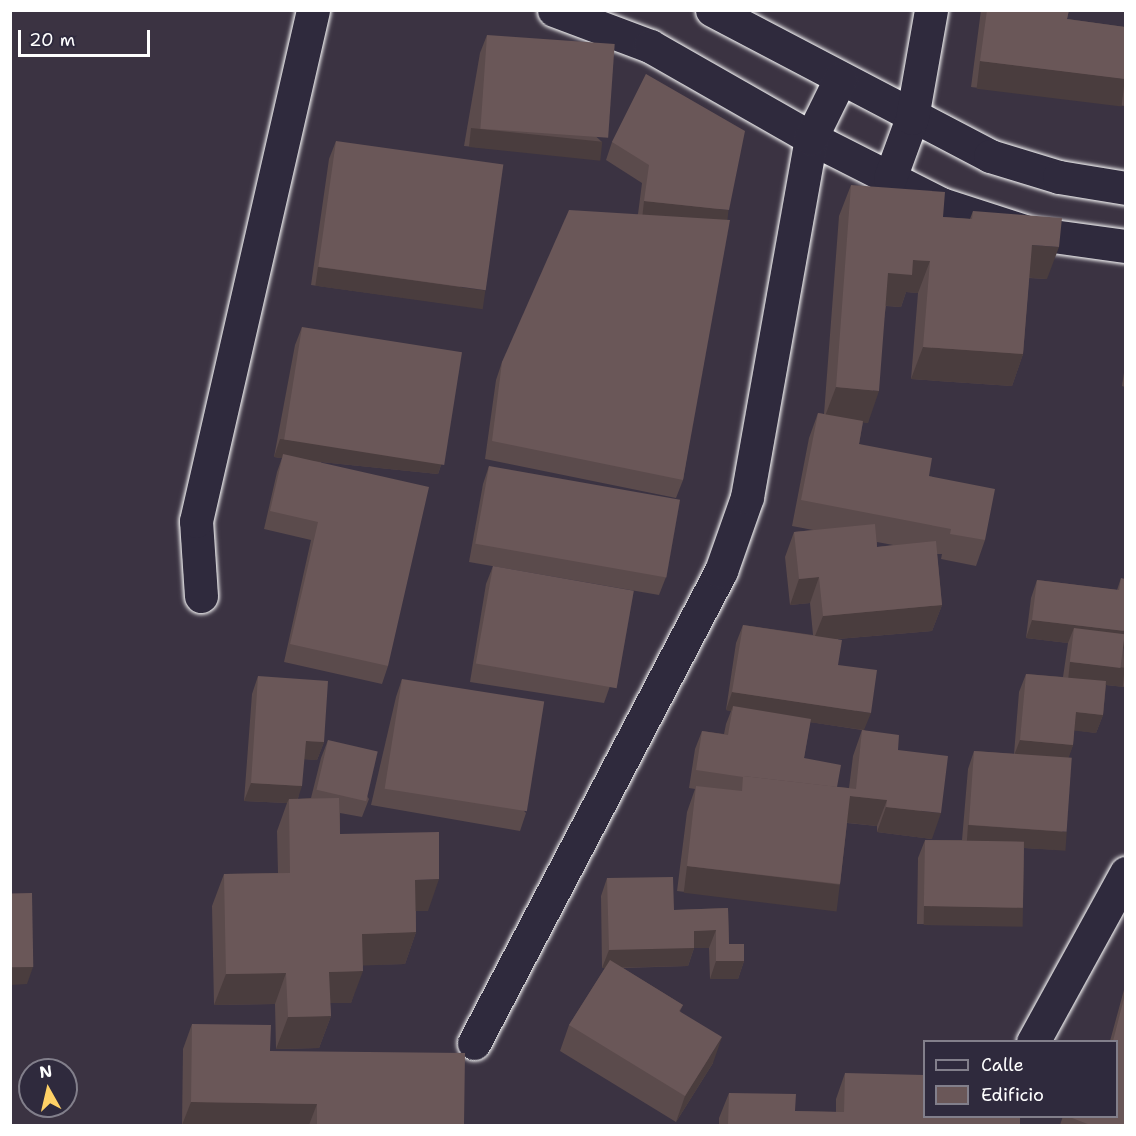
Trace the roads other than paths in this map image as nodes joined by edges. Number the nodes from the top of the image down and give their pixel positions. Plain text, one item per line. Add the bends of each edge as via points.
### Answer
1 (313, 10) edge
2 (554, 10) edge
3 (712, 10) edge
4 (932, 10) edge
5 (840, 79) junction
6 (912, 118) junction
7 (811, 138) junction
8 (890, 178) junction
9 (1125, 188) edge
10 (1125, 246) edge
11 (201, 596) dead end
12 (1125, 873) edge
13 (1034, 1040) edge
14 (474, 1043) dead end

1 - 11 street via 196,521
2 - 7 street via 650,46
3 - 5 street
4 - 6 street
5 - 6 street
5 - 7 street
6 - 8 street
6 - 9 street via 990,156 1059,177
7 - 8 street
7 - 14 street via 747,497 720,572
8 - 10 street via 940,204 1031,233
12 - 13 street

